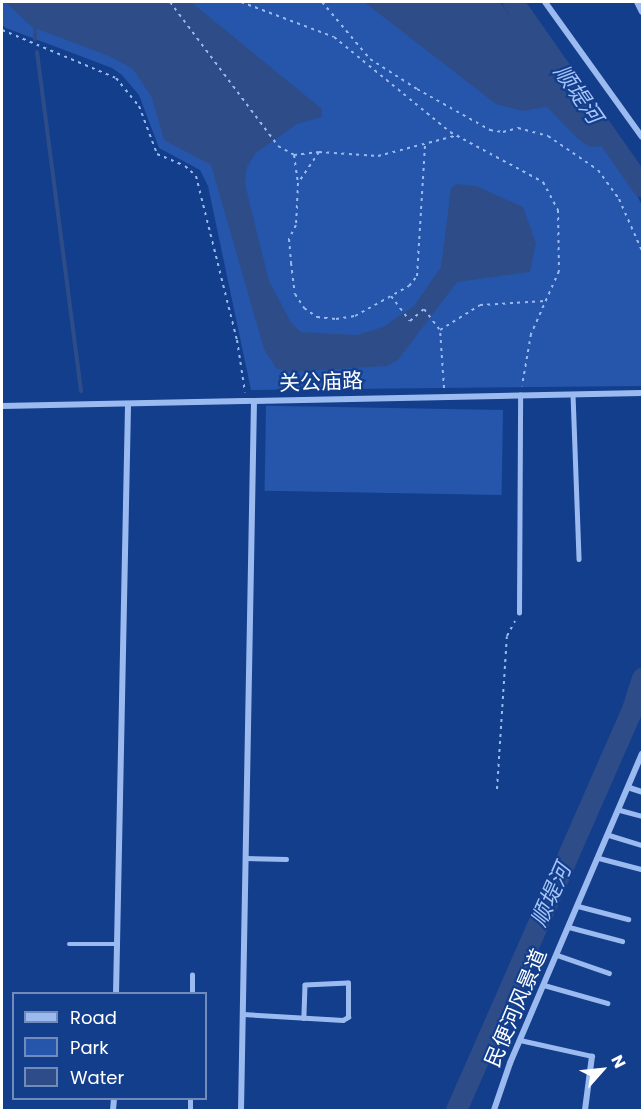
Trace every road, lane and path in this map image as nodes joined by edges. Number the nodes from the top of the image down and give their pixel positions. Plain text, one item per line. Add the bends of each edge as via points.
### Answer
1 (170, 2) edge
2 (242, 2) edge
3 (322, 2) edge
4 (545, 2) edge
5 (637, 2) edge
6 (642, 12) edge
7 (2, 30) edge
8 (458, 135) junction
9 (642, 137) edge
10 (425, 144) junction
11 (319, 152) junction
12 (294, 155) junction
13 (298, 183) junction
14 (642, 251) edge
15 (391, 296) junction
16 (545, 301) junction
17 (440, 330) junction
18 (642, 393) edge
19 (520, 394) junction
20 (573, 394) junction
21 (444, 396) junction
22 (251, 402) junction
23 (128, 404) junction
24 (2, 406) edge
25 (579, 559) dead end
26 (519, 613) joint
27 (642, 754) edge
28 (497, 789) dead end
29 (630, 789) junction
30 (642, 792) edge
31 (620, 810) junction
32 (642, 816) edge
33 (609, 835) junction
34 (642, 845) edge
35 (245, 858) junction
36 (599, 858) junction
37 (286, 860) dead end
38 (641, 869) dead end
39 (578, 906) junction
40 (628, 919) dead end
41 (569, 927) junction
42 (622, 941) dead end
43 (69, 944) dead end
44 (117, 944) junction
45 (557, 955) junction
46 (609, 973) dead end
47 (192, 975) dead end
48 (544, 985) junction
49 (116, 992) edge
50 (192, 992) edge
51 (608, 1003) dead end
52 (243, 1014) junction
53 (304, 1018) junction
54 (520, 1040) junction
55 (592, 1056) joint
56 (241, 1110) edge
57 (494, 1110) edge
58 (585, 1110) edge

1 - 12 path via 278,146
2 - 8 path via 334,37
3 - 14 path via 370,59 417,89 490,130 518,128 548,136 598,170 619,199
4 - 9 street
5 - 6 street
7 - 22 path via 117,78 139,106 156,154 186,166 196,176
8 - 10 path
8 - 16 path via 528,171 543,182 555,199 561,231 558,271
10 - 11 path via 378,156
10 - 15 path via 417,276 409,286
11 - 12 path
11 - 13 path
12 - 13 path
13 - 15 path via 296,225 289,239 295,294 304,308 317,317 336,320 355,316
15 - 17 path via 410,321 424,309
16 - 17 path via 480,305
16 - 19 path via 531,334
17 - 21 path
18 - 20 street, 关公庙路
19 - 20 street, 关公庙路
19 - 21 street, 关公庙路
19 - 26 lane
20 - 25 lane
21 - 22 street, 关公庙路
22 - 23 street, 关公庙路
22 - 35 street
23 - 24 street, 关公庙路
23 - 44 street
26 - 28 path via 507,636
27 - 29 street, 民便河风景道
29 - 30 street
29 - 31 street, 民便河风景道
31 - 32 lane
31 - 33 street, 民便河风景道
33 - 34 lane
33 - 36 street, 民便河风景道
35 - 37 lane
35 - 52 street
36 - 38 lane
36 - 39 street, 民便河风景道
39 - 40 lane
39 - 41 street, 民便河风景道
41 - 42 lane
41 - 45 street, 民便河风景道
43 - 44 lane
44 - 49 street
45 - 46 lane
45 - 48 street, 民便河风景道
47 - 50 lane
48 - 51 lane
48 - 54 street, 民便河风景道
52 - 53 lane
52 - 56 street
53 - 53 lane via 348,1017 348,983 305,985
54 - 55 lane
54 - 57 street, 民便河风景道
55 - 58 street

